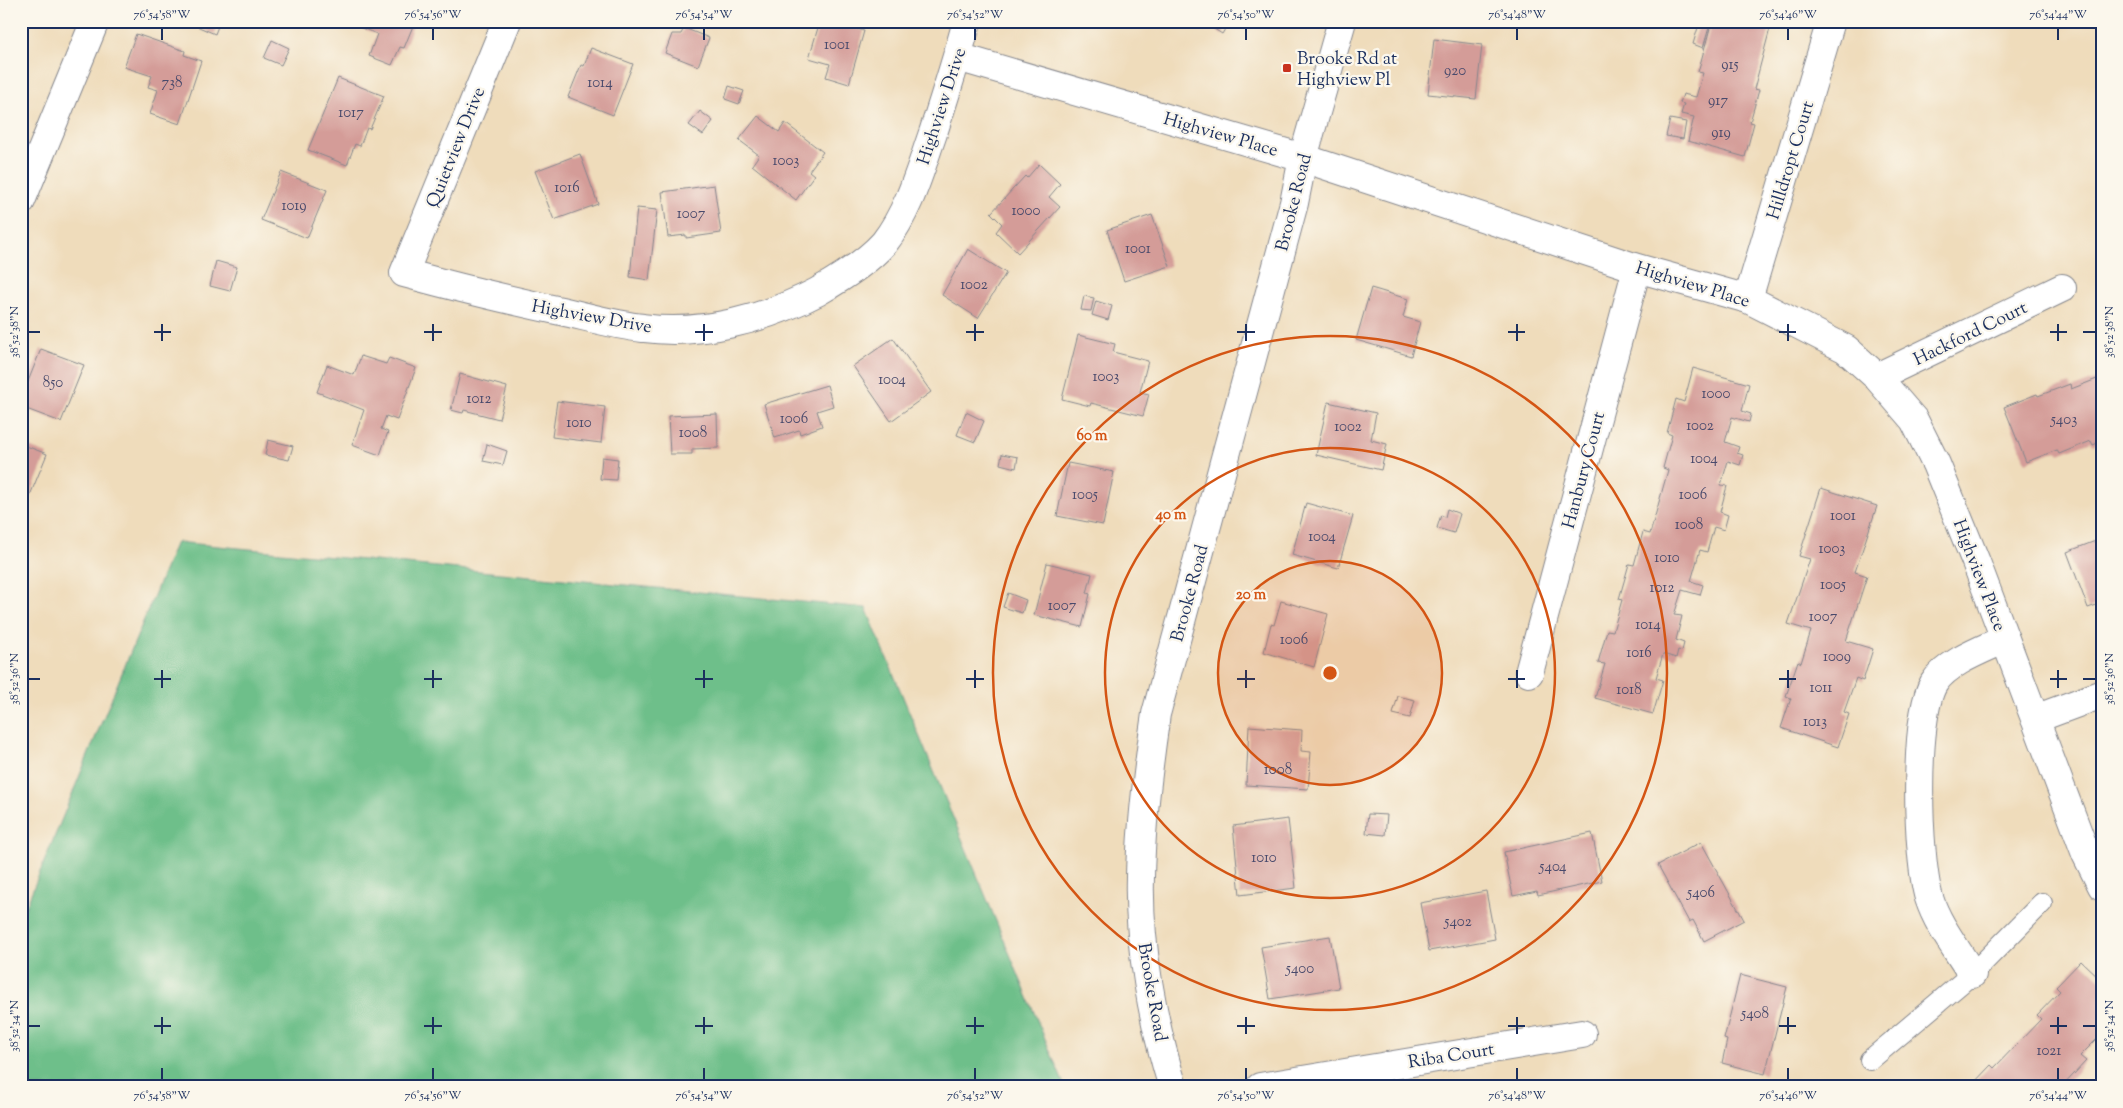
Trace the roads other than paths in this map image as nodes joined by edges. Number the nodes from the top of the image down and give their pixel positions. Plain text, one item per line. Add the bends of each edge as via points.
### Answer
1 (96, 21) edge
2 (507, 21) edge
3 (967, 21) edge
4 (1342, 21) edge
5 (1831, 21) edge
6 (958, 57) junction
7 (1303, 158) junction
8 (21, 201) edge
9 (1637, 268) junction
10 (404, 273) joint
11 (2062, 288) dead end
12 (1748, 299) junction
13 (1877, 377) junction
14 (2005, 639) junction
15 (1529, 672) dead end
16 (2102, 694) edge
17 (2035, 719) junction
18 (2102, 886) edge
19 (2042, 903) dead end
20 (1972, 974) junction
21 (1582, 1034) dead end
22 (1870, 1060) dead end
23 (1173, 1087) edge
24 (1260, 1087) edge

1 - 8 street
2 - 10 street, Quietview Drive
3 - 6 street, Highview Drive
4 - 7 street, Brooke Road
5 - 12 street, Hilldropt Court
6 - 7 street, Highview Place
6 - 10 street, Highview Drive via 914,190 892,230 883,243 851,270 798,302 756,318 722,324 683,329 643,328 510,301
7 - 9 street, Highview Place
7 - 23 street, Brooke Road via 1294,203 1156,714 1146,785 1140,878 1143,935 1149,985
9 - 12 street, Highview Place
9 - 15 street, Hanbury Court
11 - 13 street, Hackford Court
12 - 13 street, Highview Place via 1846,349
13 - 14 street, Highview Place via 1914,420 1936,464
14 - 17 street, Highview Place
14 - 20 street via 1953,666 1934,682 1926,704 1920,762 1921,838 1929,897 1942,927
16 - 17 street
17 - 18 street, Highview Place via 2086,854
19 - 20 lane
20 - 22 lane
21 - 24 street, Riba Court

